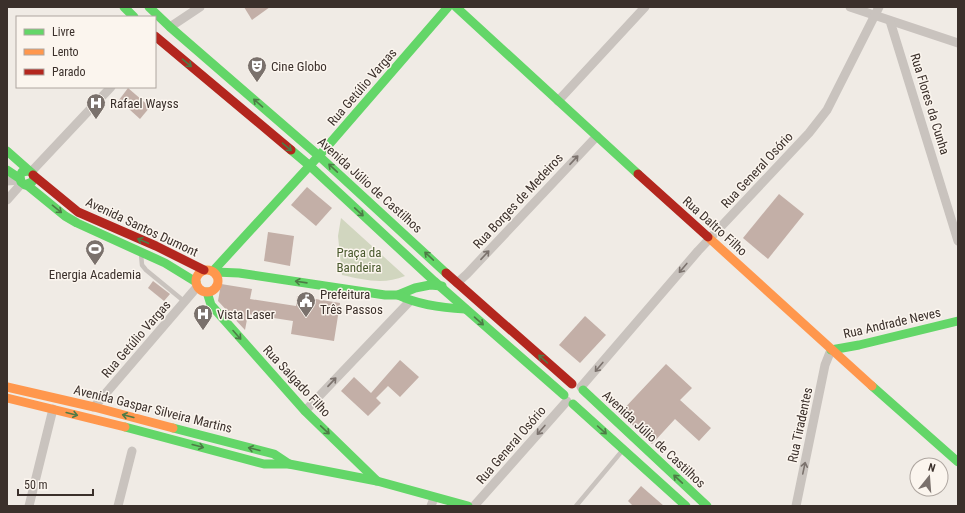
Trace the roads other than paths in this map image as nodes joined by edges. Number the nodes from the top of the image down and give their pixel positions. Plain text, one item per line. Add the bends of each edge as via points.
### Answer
1 (124, 7) edge
2 (149, 7) edge
3 (200, 7) edge
4 (448, 7) edge
5 (456, 7) edge
6 (645, 7) edge
7 (850, 7) edge
8 (877, 11) edge
9 (133, 16) edge
10 (890, 21) junction
11 (170, 27) junction
12 (156, 38) edge
13 (958, 43) edge
14 (110, 88) edge
15 (558, 101) junction
16 (597, 136) junction
17 (7, 151) edge
18 (319, 156) junction
19 (310, 166) junction
20 (7, 170) edge
21 (31, 173) junction
22 (7, 180) edge
23 (22, 181) junction
24 (7, 200) edge
25 (709, 239) junction
26 (958, 241) edge
27 (141, 252) junction
28 (210, 271) junction
29 (457, 282) junction
30 (197, 284) junction
31 (440, 286) junction
32 (206, 292) junction
33 (398, 295) junction
34 (410, 301) junction
35 (185, 302) junction
36 (465, 309) junction
37 (958, 321) edge
38 (831, 350) junction
39 (7, 387) edge
40 (579, 387) junction
41 (7, 398) edge
42 (568, 400) junction
43 (94, 407) junction
44 (53, 409) junction
45 (305, 411) junction
46 (633, 438) junction
47 (623, 449) junction
48 (132, 451) dead end
49 (958, 462) edge
50 (289, 464) junction
51 (377, 481) junction
52 (432, 502) edge
53 (30, 506) edge
54 (118, 506) edge
55 (468, 506) edge
56 (474, 506) edge
57 (576, 506) edge
58 (686, 506) edge
59 (707, 506) edge
60 (796, 506) edge

1 - 9 street
2 - 11 street, Avenida Júlio de Castilhos
3 - 11 street
4 - 18 street, Rua Getúlio Vargas
5 - 15 street, Rua Daltro Filho
6 - 15 street
7 - 8 street
8 - 10 street
8 - 25 street, Rua General Osório via 822,116
10 - 13 street
10 - 26 street, Rua Flores da Cunha
11 - 12 street
18 -> 11 street, Avenida Júlio de Castilhos
12 -> 19 street, Avenida Júlio de Castilhos
14 - 21 street
15 - 16 street, Rua Daltro Filho
16 - 25 street, Rua Daltro Filho
29 -> 16 street, Rua Borges de Medeiros
17 - 21 street, Avenida Santos Dumont
18 - 19 street, Rua Getúlio Vargas
29 -> 18 street, Avenida Júlio de Castilhos
19 - 28 street, Rua Getúlio Vargas
19 -> 31 street, Avenida Júlio de Castilhos
20 - 23 street, Avenida Santos Dumont
21 - 23 street via 32,182
28 -> 21 street, Avenida Santos Dumont via 78,212
22 - 23 street
23 - 24 street
23 -> 27 street, Avenida Santos Dumont via 65,216
25 - 38 street, Rua Daltro Filho
25 -> 40 street, Rua General Osório
27 - 30 street, Avenida Santos Dumont via 165,263
27 - 35 lane via 142,264 146,270
28 - 30 street via 198,273
28 - 32 street via 218,278 218,285
33 -> 28 street, Avenida Santos Dumont
29 - 31 street, Avenida Santos Dumont via 450,286
40 -> 29 street, Avenida Júlio de Castilhos
30 - 32 street via 200,290
30 - 35 street, Rua Getúlio Vargas
31 - 33 street, Avenida Santos Dumont via 415,288
31 - 36 street, Avenida Júlio de Castilhos
32 -> 45 street, Rua Salgado Filho via 210,305
33 - 34 street
34 - 36 street via 441,308
45 -> 34 street
35 - 43 street, Rua Getúlio Vargas
36 -> 42 street, Avenida Júlio de Castilhos
37 - 38 street, Rua Andrade Neves
38 - 49 street, Rua Daltro Filho
60 -> 38 street, Rua Tiradentes via 825,366
39 - 43 street, Avenida Gaspar Silveira Martins
40 - 42 street via 566,388
40 - 42 street, Avenida Júlio de Castilhos via 582,400 577,404
40 - 46 street, Avenida Júlio de Castilhos
41 - 44 street, Avenida Gaspar Silveira Martins
42 -> 47 street, Avenida Júlio de Castilhos
42 -> 56 street, Rua General Osório
50 -> 43 street, Avenida Gaspar Silveira Martins via 274,454
44 -> 50 street, Avenida Gaspar Silveira Martins via 264,464
44 - 53 street
45 -> 51 street, Rua Salgado Filho
46 - 47 street
59 -> 46 street, Avenida Júlio de Castilhos
47 - 57 lane
47 - 58 street, Avenida Júlio de Castilhos
48 - 54 street
50 - 51 street, Avenida Gaspar Silveira Martins
51 - 52 street, Avenida Gaspar Silveira Martins
52 - 55 street, Avenida Gaspar Silveira Martins

